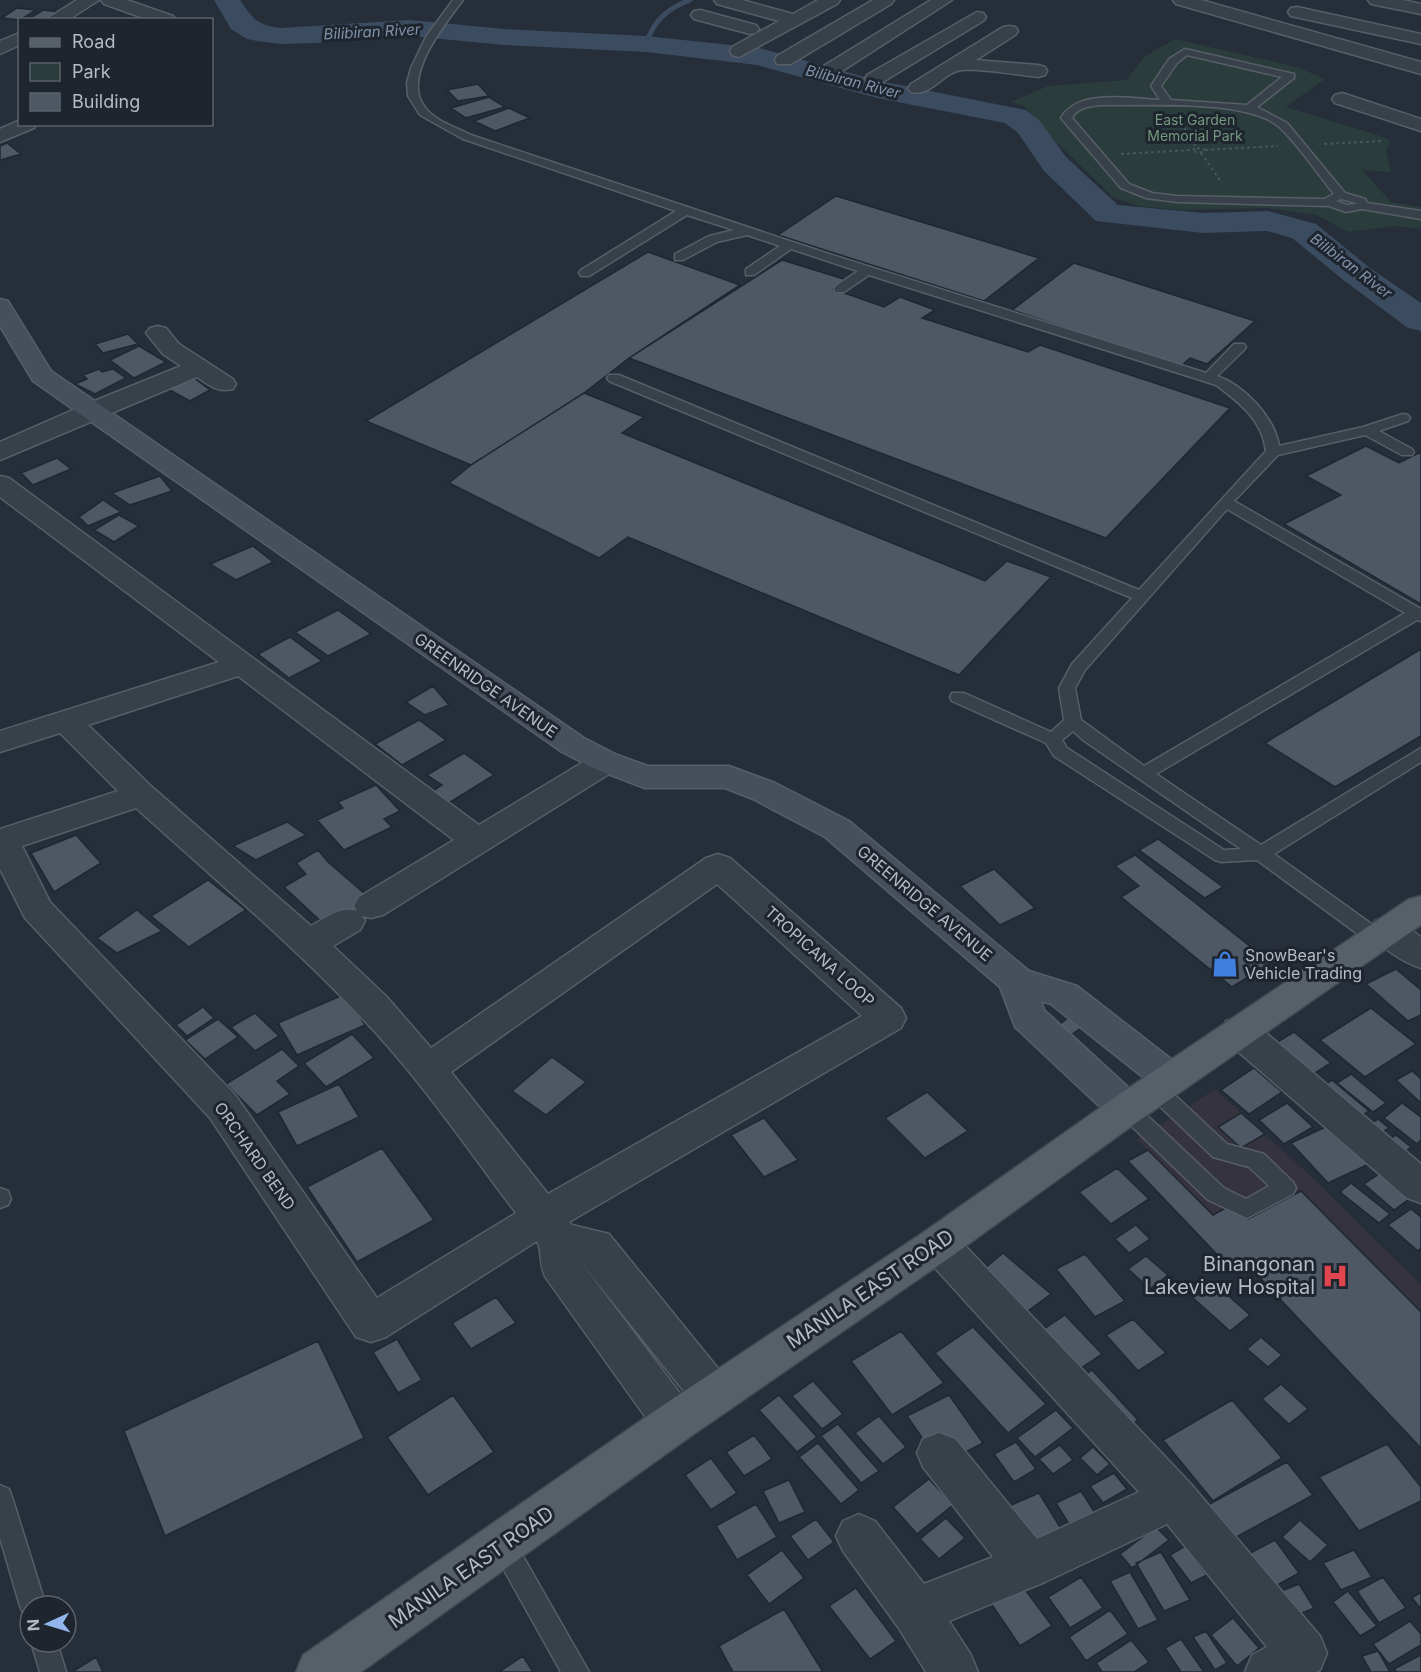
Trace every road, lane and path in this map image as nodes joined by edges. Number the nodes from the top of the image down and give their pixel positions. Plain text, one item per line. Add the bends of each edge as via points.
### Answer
1 (90, 0) edge
2 (110, 0) edge
3 (458, 0) edge
4 (723, 0) edge
5 (797, 0) edge
6 (885, 0) edge
7 (1182, 0) edge
8 (1239, 0) edge
9 (1300, 0) edge
10 (1377, 0) edge
11 (938, 1) edge
12 (826, 3) edge
13 (1280, 8) dead end
14 (1421, 9) edge
15 (1219, 11) junction
16 (700, 15) dead end
17 (977, 17) junction
18 (58, 18) edge
19 (161, 18) edge
20 (794, 20) junction
21 (1421, 24) edge
22 (16, 30) edge
23 (770, 34) junction
24 (1421, 39) edge
25 (1276, 46) dead end
26 (0, 48) edge
27 (739, 51) dead end
28 (783, 60) dead end
29 (957, 64) junction
30 (1421, 68) edge
31 (829, 71) dead end
32 (1038, 71) dead end
33 (874, 79) dead end
34 (918, 88) dead end
35 (1342, 99) dead end
36 (1168, 104) junction
37 (1249, 108) junction
38 (1421, 125) edge
39 (22, 126) edge
40 (1, 135) edge
41 (1197, 148) junction
42 (1192, 150) junction
43 (1201, 153) junction
44 (1097, 155) junction
45 (1341, 195) junction
46 (1234, 201) junction
47 (1330, 203) junction
48 (1362, 206) junction
49 (686, 210) junction
50 (1421, 215) edge
51 (748, 231) junction
52 (789, 244) junction
53 (679, 257) dead end
54 (868, 270) junction
55 (750, 272) dead end
56 (585, 273) dead end
57 (840, 289) dead end
58 (0, 306) edge
59 (158, 333) dead end
60 (1239, 347) dead end
61 (198, 368) junction
62 (614, 378) dead end
63 (1208, 378) junction
64 (224, 384) dead end
65 (91, 411) junction
66 (1403, 418) dead end
67 (1367, 430) junction
68 (0, 452) edge
69 (1273, 452) junction
70 (1407, 452) dead end
71 (0, 484) edge
72 (1225, 502) junction
73 (1141, 596) junction
74 (1419, 614) edge
75 (242, 665) junction
76 (958, 697) dead end
77 (67, 722) junction
78 (1074, 722) junction
79 (1053, 739) junction
80 (0, 742) edge
81 (1421, 754) edge
82 (606, 762) junction
83 (1145, 773) junction
84 (141, 795) junction
85 (477, 840) junction
86 (1, 841) edge
87 (1261, 854) junction
88 (1421, 908) edge
89 (1382, 934) junction
90 (309, 944) junction
91 (1421, 955) edge
92 (1016, 980) junction
93 (1239, 1031) junction
94 (428, 1069) junction
95 (1151, 1092) junction
96 (1421, 1187) edge
97 (552, 1228) junction
98 (938, 1244) junction
99 (714, 1396) junction
100 (675, 1422) junction
101 (939, 1453) dead end
102 (0, 1497) edge
103 (1174, 1498) junction
104 (859, 1536) dead end
105 (503, 1545) junction
106 (1029, 1566) junction
107 (29, 1594) edge
108 (915, 1611) junction
109 (48, 1654) edge
110 (53, 1672) edge
111 (320, 1672) edge
112 (576, 1672) edge
113 (954, 1672) edge
114 (1269, 1672) edge

1 - 18 street
2 - 19 street
3 - 49 lane via 431,36 416,69 411,91 417,106 430,118 467,137
4 - 20 street
5 - 12 street
6 - 28 street
7 - 15 street
8 - 15 street
9 - 21 street
10 - 14 street
11 - 17 street
11 - 31 street
12 - 20 street
13 - 24 street
15 - 25 street via 1197,22
15 - 30 street
16 - 23 street
17 - 29 street via 1009,31
17 - 33 street
20 - 23 street
22 - 26 street
23 - 27 street
29 - 32 street
29 - 34 street
35 - 38 street
36 - 37 lane
36 - 37 lane via 1156,86 1185,52 1290,76
36 - 41 path
36 - 44 lane via 1101,102 1083,104 1070,111 1068,123
37 - 45 lane via 1282,125
39 - 40 street
41 - 42 path
41 - 43 path via 1205,150
42 - 43 path
42 - 44 path
43 - 46 path
44 - 46 lane via 1125,186 1150,196
45 - 47 lane via 1334,196
45 - 48 lane via 1361,201
46 - 47 lane
47 - 48 lane via 1346,209
48 - 50 lane
49 - 51 lane
49 - 56 lane
51 - 52 lane
51 - 53 lane via 713,239
52 - 54 lane
52 - 55 lane
54 - 57 lane
54 - 63 lane
58 - 65 street, GREENRIDGE AVENUE via 42,376
59 - 61 street via 171,349
60 - 63 lane
61 - 64 street
61 - 65 street
62 - 73 lane
63 - 69 lane via 1221,382 1255,410 1273,437
65 - 68 street
65 - 82 street, GREENRIDGE AVENUE via 573,745
66 - 67 lane
67 - 69 lane
67 - 70 lane
69 - 72 lane
71 - 75 street
72 - 73 lane
72 - 74 lane
73 - 78 lane via 1078,668 1068,688
74 - 83 lane
75 - 77 street
75 - 85 street
76 - 79 lane
77 - 80 street
77 - 84 street
78 - 79 lane
78 - 83 lane
79 - 87 lane via 1060,752 1091,774 1221,856
81 - 87 lane
82 - 85 street
82 - 92 street, GREENRIDGE AVENUE via 645,777 729,777 837,829
83 - 87 lane
84 - 86 street
84 - 90 street
85 - 90 street
86 - 97 street, ORCHARD BEND via 37,909 223,1107 371,1324
87 - 89 lane
88 - 89 main road, MANILA EAST ROAD
89 - 91 street
89 - 93 main road, MANILA EAST ROAD
90 - 94 street via 374,1007
92 - 95 street, GREENRIDGE AVENUE via 1064,995
92 - 95 street via 1028,1017
93 - 95 main road, MANILA EAST ROAD
93 - 96 street
94 - 97 street
94 - 97 street, TROPICANA LOOP via 718,866 888,1018
95 - 95 lane via 1216,1194 1247,1209 1285,1188 1257,1160 1220,1151
95 - 98 main road, MANILA EAST ROAD
97 - 99 street via 595,1246
97 - 100 street via 560,1266
98 - 99 main road, MANILA EAST ROAD
98 - 103 street
99 - 100 main road, MANILA EAST ROAD
100 - 105 main road, MANILA EAST ROAD
101 - 106 street
102 - 107 lane
103 - 106 street
103 - 114 street via 1303,1653
104 - 108 street
105 - 111 main road, MANILA EAST ROAD
105 - 112 lane
106 - 108 street
108 - 113 street
109 - 110 lane

